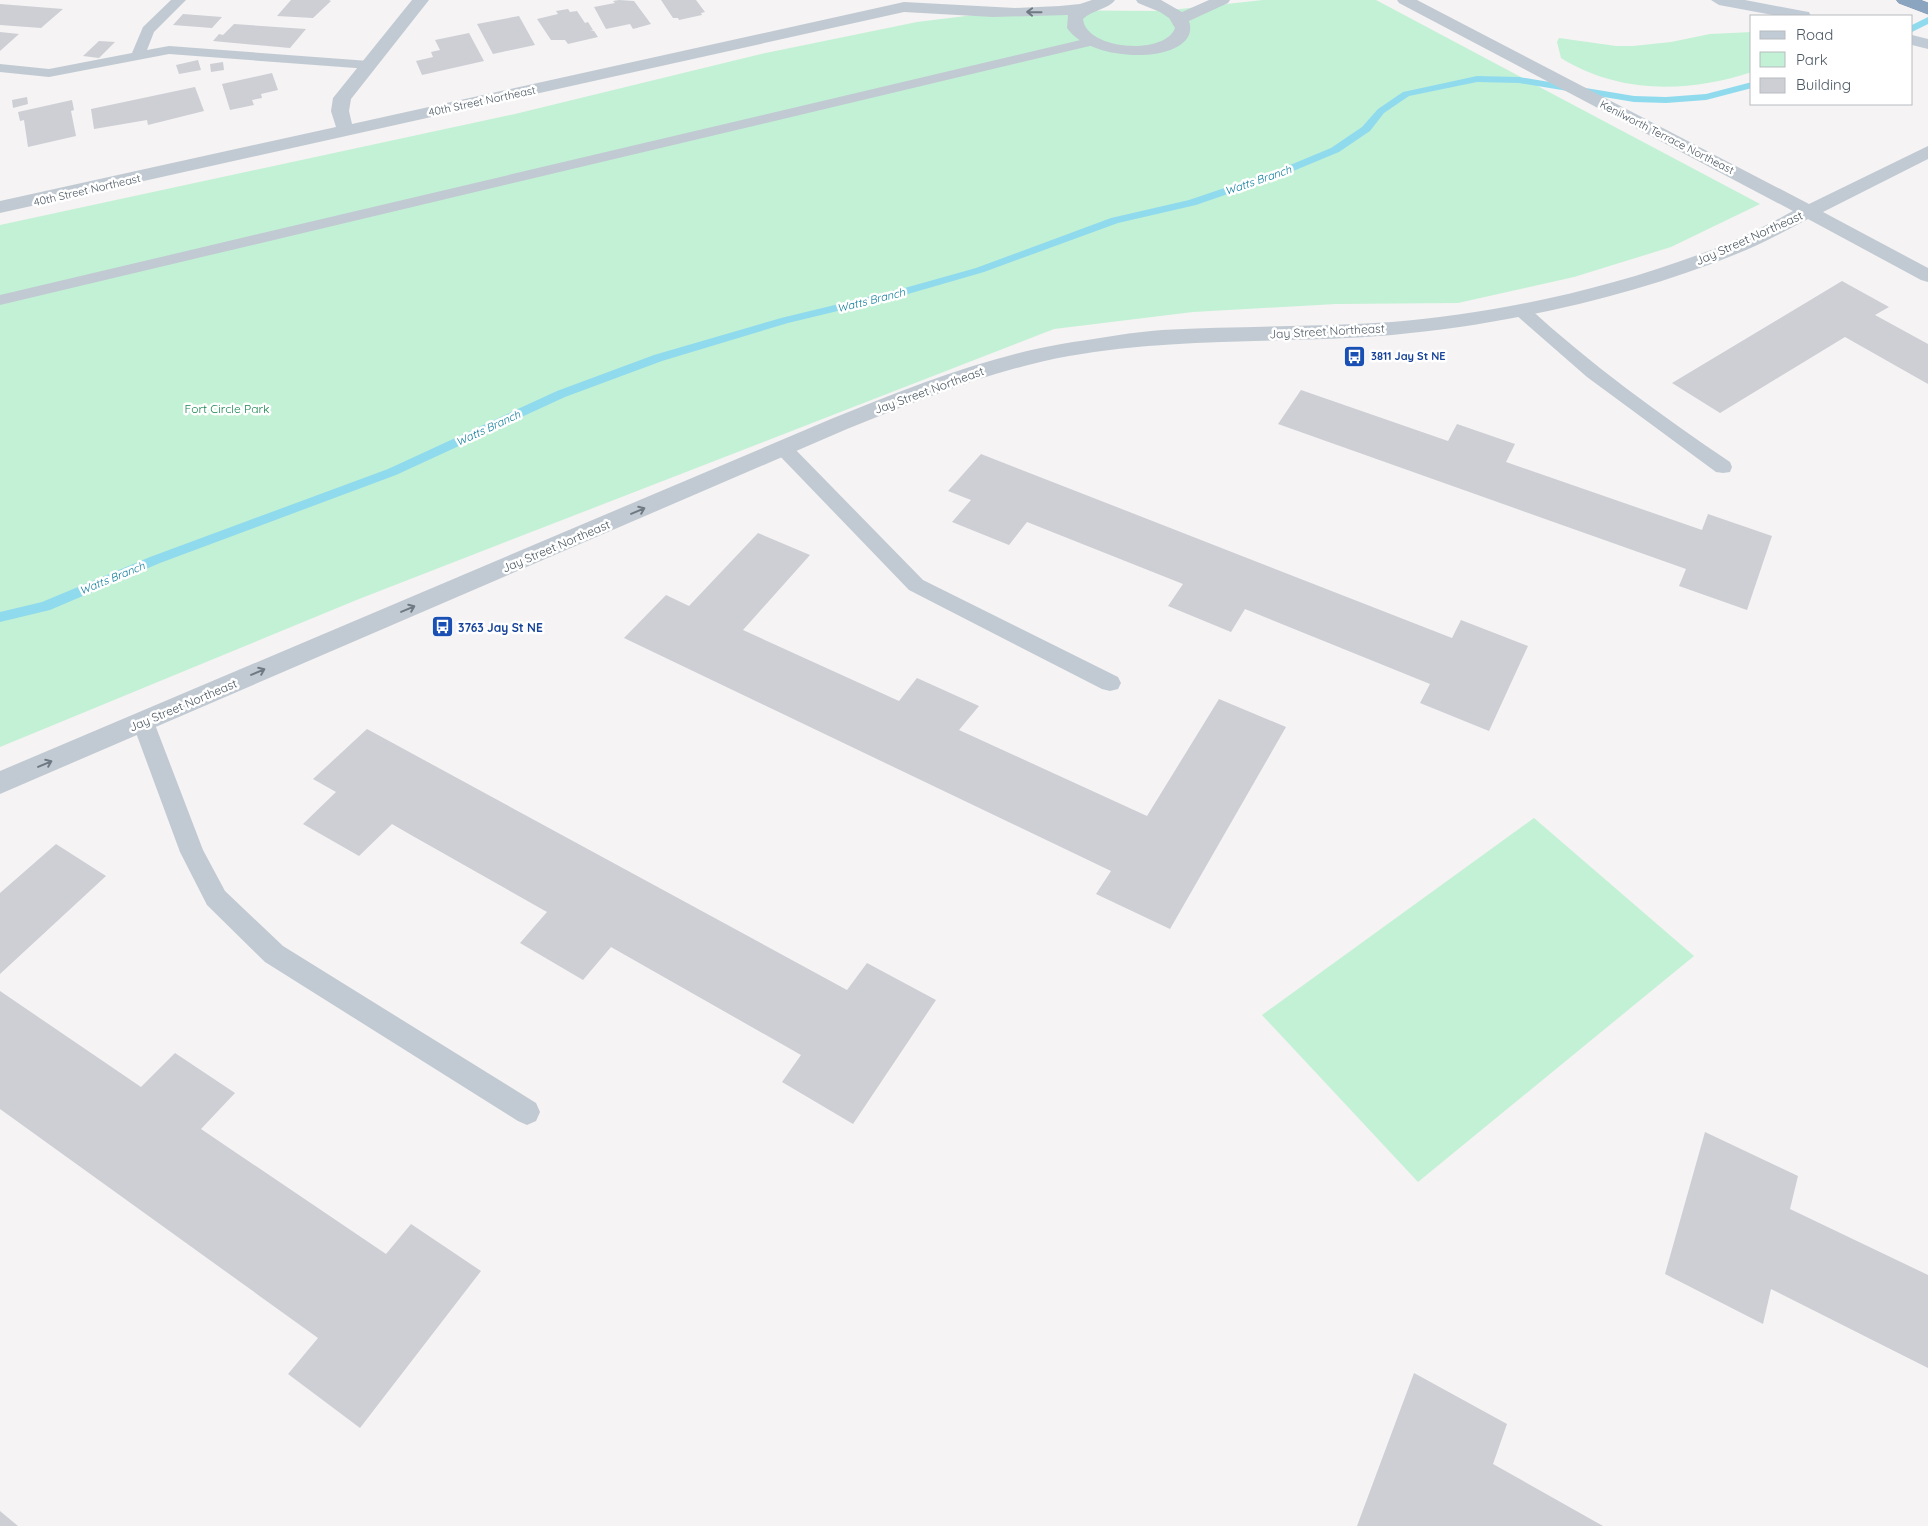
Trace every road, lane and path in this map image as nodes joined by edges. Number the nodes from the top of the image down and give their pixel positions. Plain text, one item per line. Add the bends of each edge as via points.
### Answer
1 (179, 0) edge
2 (421, 0) edge
3 (1108, 0) edge
4 (1222, 0) edge
5 (1405, 0) edge
6 (1719, 0) edge
7 (1905, 0) edge
8 (1157, 1) edge
9 (905, 3) edge
10 (1082, 9) junction
11 (1928, 9) edge
12 (965, 12) junction
13 (1798, 15) edge
14 (1180, 19) junction
15 (1039, 28) dead end
16 (1056, 31) dead end
17 (1084, 38) junction
18 (1913, 40) edge
19 (1928, 44) edge
20 (138, 56) junction
21 (369, 64) junction
22 (0, 68) edge
23 (346, 131) junction
24 (1928, 152) edge
25 (0, 208) edge
26 (1807, 212) junction
27 (1928, 276) edge
28 (0, 300) edge
29 (1521, 310) junction
30 (783, 448) junction
31 (1723, 467) dead end
32 (1110, 683) dead end
33 (143, 722) junction
34 (0, 783) edge
35 (527, 1112) dead end

1 - 20 lane via 148,30
2 - 21 street
3 - 10 street, 40th Street Northeast
4 - 14 street
5 - 26 street, Kenilworth Terrace Northeast
6 - 13 main road
7 - 11 highway
8 - 14 street
9 - 12 street, 40th Street Northeast
9 - 23 street, 40th Street Northeast
10 -> 12 street, 40th Street Northeast
10 - 17 street via 1074,26
12 - 15 street, 40th Street Northeast
14 - 17 street via 1183,27 1179,36 1170,44 1156,49 1120,51
16 - 17 street
17 - 28 lane
18 - 19 main road
20 - 21 lane via 169,50
20 - 22 lane via 49,73
21 - 23 street via 340,103 339,115
23 - 25 street, 40th Street Northeast
24 - 26 street, Jay Street Northeast
26 - 27 street, Kenilworth Terrace Northeast
26 - 29 street, Jay Street Northeast via 1739,246 1663,274
29 - 30 street, Jay Street Northeast via 1395,328 1161,337 1071,349 1027,358 941,384
29 - 31 lane via 1561,348
30 - 32 lane via 916,585
33 -> 30 street, Jay Street Northeast
34 -> 33 street, Jay Street Northeast
33 - 35 lane via 192,852 216,898 274,954

